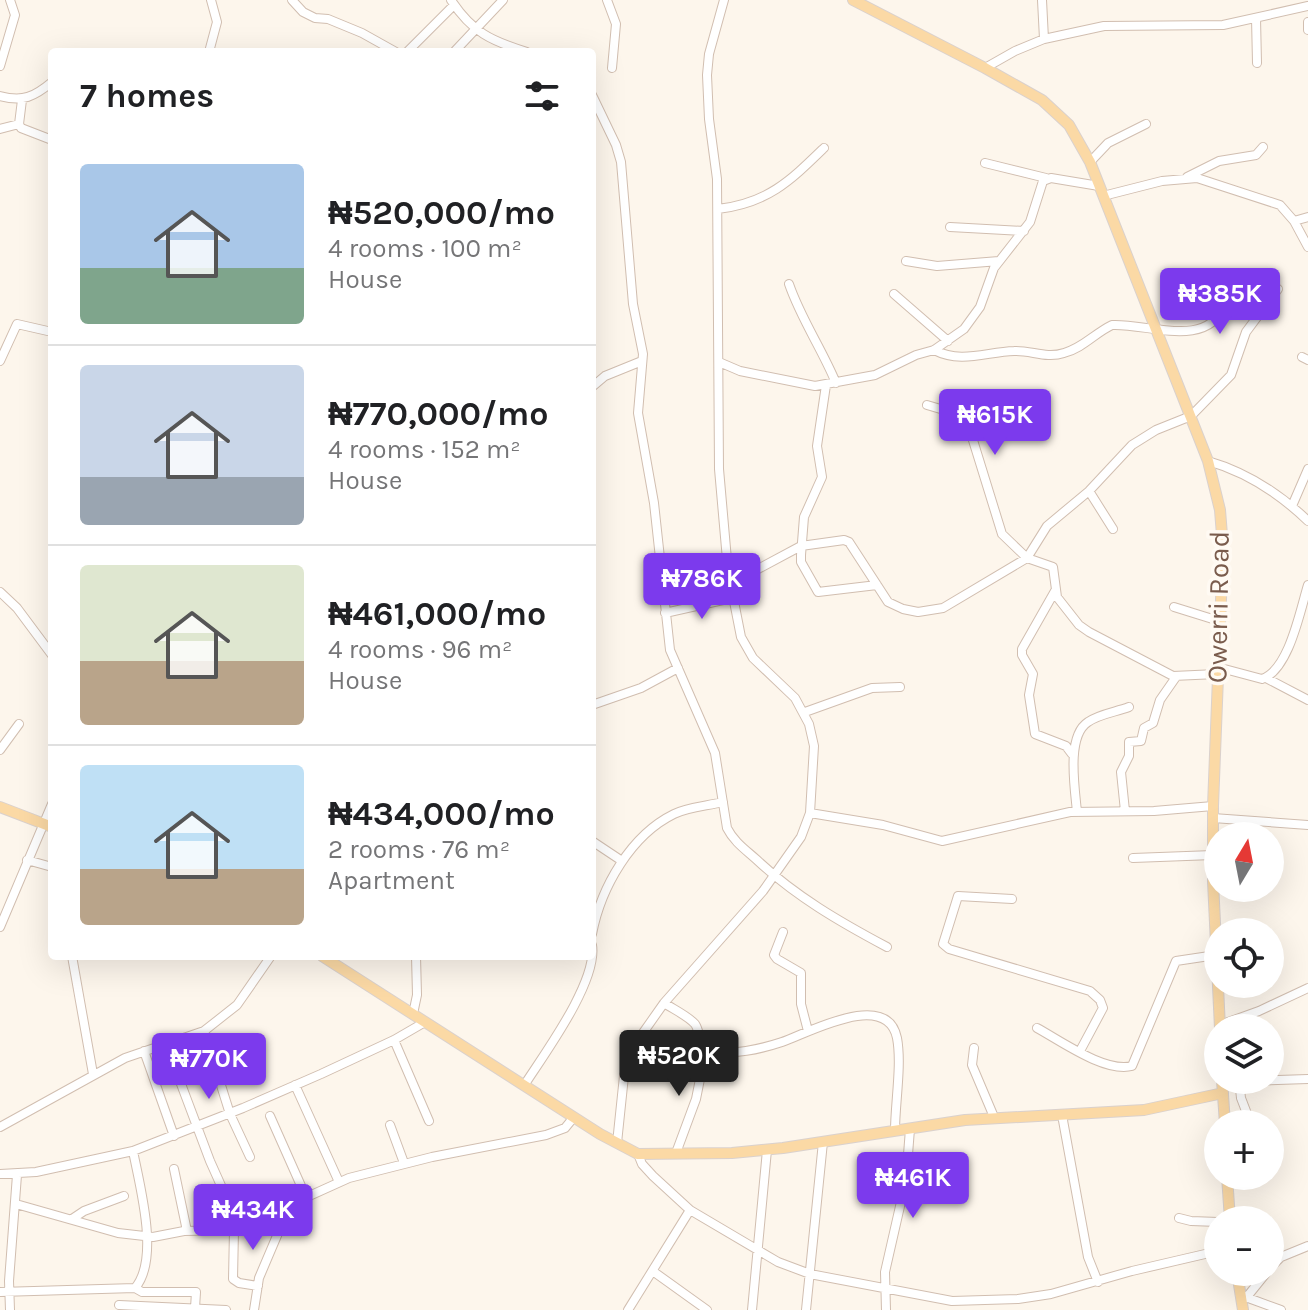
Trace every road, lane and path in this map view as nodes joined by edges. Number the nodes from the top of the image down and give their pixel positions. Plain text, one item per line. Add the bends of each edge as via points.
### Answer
1 (10, 0) edge
2 (211, 0) edge
3 (292, 0) edge
4 (503, 0) edge
5 (607, 0) edge
6 (724, 0) edge
7 (853, 0) edge
8 (1042, 0) edge
9 (452, 2) edge
10 (1308, 6) edge
11 (1256, 18) junction
12 (1308, 22) edge
13 (475, 30) junction
14 (1308, 30) edge
15 (1044, 39) junction
16 (210, 48) edge
17 (389, 48) edge
18 (411, 48) edge
19 (458, 48) edge
20 (516, 48) edge
21 (1257, 63) dead end
22 (0, 66) edge
23 (612, 68) dead end
24 (985, 68) junction
25 (48, 85) edge
26 (0, 96) edge
27 (22, 100) junction
28 (596, 103) edge
29 (19, 124) junction
30 (1146, 124) dead end
31 (0, 129) edge
32 (48, 138) edge
33 (1263, 147) dead end
34 (824, 148) dead end
35 (1090, 162) junction
36 (985, 163) dead end
37 (1046, 178) junction
38 (1186, 178) junction
39 (1101, 191) junction
40 (718, 209) junction
41 (1308, 217) edge
42 (1294, 221) junction
43 (950, 227) dead end
44 (1024, 231) junction
45 (1308, 247) edge
46 (906, 261) dead end
47 (999, 261) junction
48 (1226, 275) dead end
49 (789, 284) dead end
50 (1278, 289) dead end
51 (894, 294) dead end
52 (1154, 327) junction
53 (48, 331) edge
54 (948, 341) junction
55 (934, 350) junction
56 (0, 361) edge
57 (642, 361) junction
58 (719, 362) junction
59 (836, 383) junction
60 (596, 384) edge
61 (826, 385) junction
62 (927, 405) dead end
63 (1191, 416) junction
64 (1208, 461) junction
65 (1308, 469) edge
66 (1089, 491) junction
67 (1292, 506) junction
68 (1308, 521) edge
69 (1113, 529) dead end
70 (801, 546) junction
71 (1027, 558) junction
72 (730, 584) junction
73 (877, 585) junction
74 (1308, 585) edge
75 (1055, 590) junction
76 (0, 592) edge
77 (732, 598) junction
78 (1174, 607) dead end
79 (665, 613) junction
80 (1219, 621) junction
81 (48, 650) edge
82 (678, 668) junction
83 (1217, 670) junction
84 (1176, 677) junction
85 (1266, 678) junction
86 (900, 687) dead end
87 (1308, 700) edge
88 (596, 704) edge
89 (1129, 707) dead end
90 (805, 712) junction
91 (19, 724) dead end
92 (0, 750) edge
93 (1072, 754) junction
94 (723, 802) junction
95 (0, 807) edge
96 (1125, 811) junction
97 (1077, 812) junction
98 (1213, 812) junction
99 (810, 813) junction
100 (1213, 822) edge
101 (47, 825) edge
102 (1308, 825) edge
103 (596, 844) edge
104 (1204, 855) edge
105 (1133, 858) dead end
106 (27, 860) junction
107 (622, 861) junction
108 (48, 866) edge
109 (772, 876) junction
110 (1012, 899) dead end
111 (596, 921) edge
112 (0, 927) edge
113 (783, 932) dead end
114 (887, 947) dead end
115 (1204, 957) edge
116 (73, 960) edge
117 (268, 960) edge
118 (328, 960) edge
119 (416, 960) edge
120 (591, 960) edge
121 (1308, 988) edge
122 (664, 1003) junction
123 (413, 1014) junction
124 (1248, 1014) edge
125 (425, 1022) junction
126 (1037, 1028) dead end
127 (204, 1031) junction
128 (808, 1031) junction
129 (394, 1040) junction
130 (166, 1044) junction
131 (974, 1048) dead end
132 (706, 1049) junction
133 (144, 1051) junction
134 (1080, 1051) junction
135 (93, 1074) junction
136 (1284, 1079) edge
137 (1308, 1079) edge
138 (525, 1084) junction
139 (295, 1085) junction
140 (1204, 1091) edge
141 (230, 1114) junction
142 (1062, 1115) junction
143 (270, 1116) dead end
144 (574, 1117) junction
145 (994, 1117) junction
146 (429, 1121) dead end
147 (390, 1125) dead end
148 (0, 1127) edge
149 (197, 1127) junction
150 (910, 1129) junction
151 (895, 1131) junction
152 (174, 1136) junction
153 (823, 1142) junction
154 (617, 1143) junction
155 (767, 1150) junction
156 (133, 1151) junction
157 (676, 1153) junction
158 (638, 1154) junction
159 (250, 1157) dead end
160 (404, 1163) junction
161 (174, 1169) dead end
162 (0, 1174) edge
163 (17, 1175) junction
164 (339, 1182) junction
165 (124, 1196) dead end
166 (306, 1197) junction
167 (16, 1204) junction
168 (290, 1204) junction
169 (690, 1210) junction
170 (1179, 1218) dead end
171 (72, 1219) junction
172 (1204, 1221) edge
173 (237, 1229) junction
174 (187, 1231) junction
175 (148, 1235) junction
176 (1308, 1246) edge
177 (756, 1249) junction
178 (1204, 1254) edge
179 (1284, 1256) edge
180 (654, 1272) junction
181 (810, 1274) junction
182 (1098, 1282) junction
183 (258, 1286) junction
184 (1240, 1286) edge
185 (1253, 1286) edge
186 (135, 1288) junction
187 (884, 1289) junction
188 (120, 1290) junction
189 (4, 1292) edge
190 (1243, 1296) junction
191 (119, 1308) edge
192 (195, 1308) edge
193 (10, 1310) edge
194 (226, 1310) edge
195 (254, 1310) edge
196 (628, 1310) edge
197 (707, 1310) edge
198 (752, 1310) edge
199 (806, 1310) edge
200 (886, 1310) edge
201 (1243, 1310) edge
202 (1281, 1310) edge

1 - 22 street via 15,15
2 - 16 street via 217,22
3 - 17 street via 315,18
4 - 13 street
5 - 23 street via 616,24
6 - 40 street via 707,75
7 - 24 main road, Owerri Road
8 - 15 street
9 - 13 street
9 - 18 street
10 - 11 street
11 - 15 street via 1196,27 1104,26
11 - 21 street
12 - 14 street
13 - 19 street
13 - 20 street
15 - 24 street
24 - 35 main road, Owerri Road via 1055,111
25 - 27 street
26 - 27 street
27 - 29 street
28 - 57 street via 621,162
29 - 31 street
29 - 32 street
30 - 35 street via 1108,143
33 - 38 street via 1256,155 1219,161
34 - 40 street via 786,184 758,200
35 - 39 main road, Owerri Road
36 - 37 street
37 - 39 street
37 - 44 street
38 - 39 street
38 - 42 street via 1261,197 1280,205
39 - 52 main road, Owerri Road
40 - 58 street
41 - 42 street
42 - 45 street
43 - 44 street
44 - 47 street
46 - 47 street via 937,266
47 - 54 street via 980,307
48 - 52 street via 1225,304 1206,327 1167,333
49 - 59 street
50 - 63 street via 1246,332 1231,375
51 - 54 street
52 - 55 street via 1112,325 1060,355 1012,351 948,357
52 - 63 main road, Owerri Road
53 - 56 street via 17,324
54 - 55 street
55 - 59 street via 882,372
57 - 60 street
57 - 79 street via 638,413
58 - 61 street via 789,383
58 - 72 street via 719,469
59 - 61 street
61 - 70 street via 817,446 821,483 804,517
62 - 71 street via 961,419 972,437 1002,534
63 - 64 main road, Owerri Road
63 - 66 street via 1132,445
64 - 67 street via 1238,472
64 - 80 main road, Owerri Road via 1222,528
65 - 67 street
66 - 69 street
66 - 71 street via 1047,526
67 - 68 street
70 - 72 street
70 - 73 street via 849,542
70 - 73 street via 801,562 818,592
71 - 73 street via 965,597 930,611 895,607
71 - 75 street via 1053,567
72 - 77 street
74 - 85 street via 1281,662
75 - 84 street via 1079,625
75 - 93 street via 1022,655 1033,674 1029,695 1035,734 1066,746
76 - 81 street
77 - 79 street
77 - 90 street via 741,637 753,658
78 - 80 street
79 - 82 street
80 - 83 main road, Owerri Road
82 - 88 street
82 - 94 street via 715,753
83 - 84 street
83 - 85 street
83 - 98 main road, Owerri Road
84 - 96 street via 1141,741 1129,742 1121,772
85 - 87 street
86 - 90 street via 872,688
89 - 93 street via 1085,723
90 - 99 street via 814,746
91 - 92 street
93 - 97 street
94 - 107 street via 677,812 659,822
94 - 109 street via 732,838
95 - 101 main road
96 - 97 street
96 - 98 street
97 - 99 street via 942,841
98 - 100 main road, Owerri Road
98 - 102 street
99 - 109 street via 801,837
101 - 106 street
103 - 107 street
104 - 105 street
106 - 108 street
106 - 112 street
107 - 111 street
109 - 114 street
109 - 122 street
110 - 134 street via 960,894 943,944 1090,991 1103,1008
113 - 128 street via 774,955 801,973
115 - 134 street via 1176,961 1132,1066 1101,1062
116 - 135 street
117 - 127 street via 237,1005
118 - 123 main road
119 - 123 street
120 - 138 street via 577,1002
121 - 124 street
122 - 132 street via 695,1024
122 - 154 street via 627,1059
123 - 125 main road
125 - 129 street
125 - 138 main road
126 - 134 street
127 - 130 street
127 - 141 street
128 - 132 street via 746,1050
128 - 151 street via 869,1014 889,1023 897,1035
129 - 139 street
129 - 146 street
130 - 133 street
130 - 149 street
131 - 145 street via 972,1065
132 - 157 street via 696,1099
133 - 135 street
133 - 152 street
135 - 148 street
136 - 137 street
138 - 144 main road
139 - 141 street
139 - 164 street
140 - 142 main road via 1144,1110
141 - 149 street
141 - 159 street
142 - 145 main road
142 - 182 street via 1088,1257
143 - 166 street
144 - 154 main road
144 - 160 street via 565,1128 546,1135
145 - 150 main road
147 - 160 street
149 - 152 street
149 - 173 street
150 - 151 main road
150 - 187 street via 906,1180
151 - 153 main road
152 - 156 street
153 - 155 main road
153 - 181 street
154 - 158 main road
155 - 157 main road
155 - 177 street
156 - 163 street
156 - 175 street
157 - 158 main road
158 - 169 street
160 - 164 street
161 - 174 street
162 - 163 street
163 - 167 street
164 - 166 street
165 - 171 street
166 - 168 street
167 - 171 street
167 - 189 street
168 - 173 street
168 - 183 street
169 - 177 street
169 - 180 street
170 - 172 street
171 - 175 street via 118,1233
173 - 174 street
173 - 183 street via 233,1279
174 - 175 street via 158,1238
175 - 186 street via 141,1281
176 - 179 street
177 - 181 street
177 - 198 street
178 - 182 street
180 - 196 street
180 - 197 street
181 - 187 street
181 - 199 street
182 - 187 street via 1018,1299 952,1301
183 - 195 street
184 - 190 main road
185 - 190 street
186 - 188 street
186 - 192 street via 196,1292
187 - 200 street
188 - 189 street
188 - 191 street
189 - 193 street
190 - 201 main road
190 - 202 street
191 - 192 street
192 - 194 street

